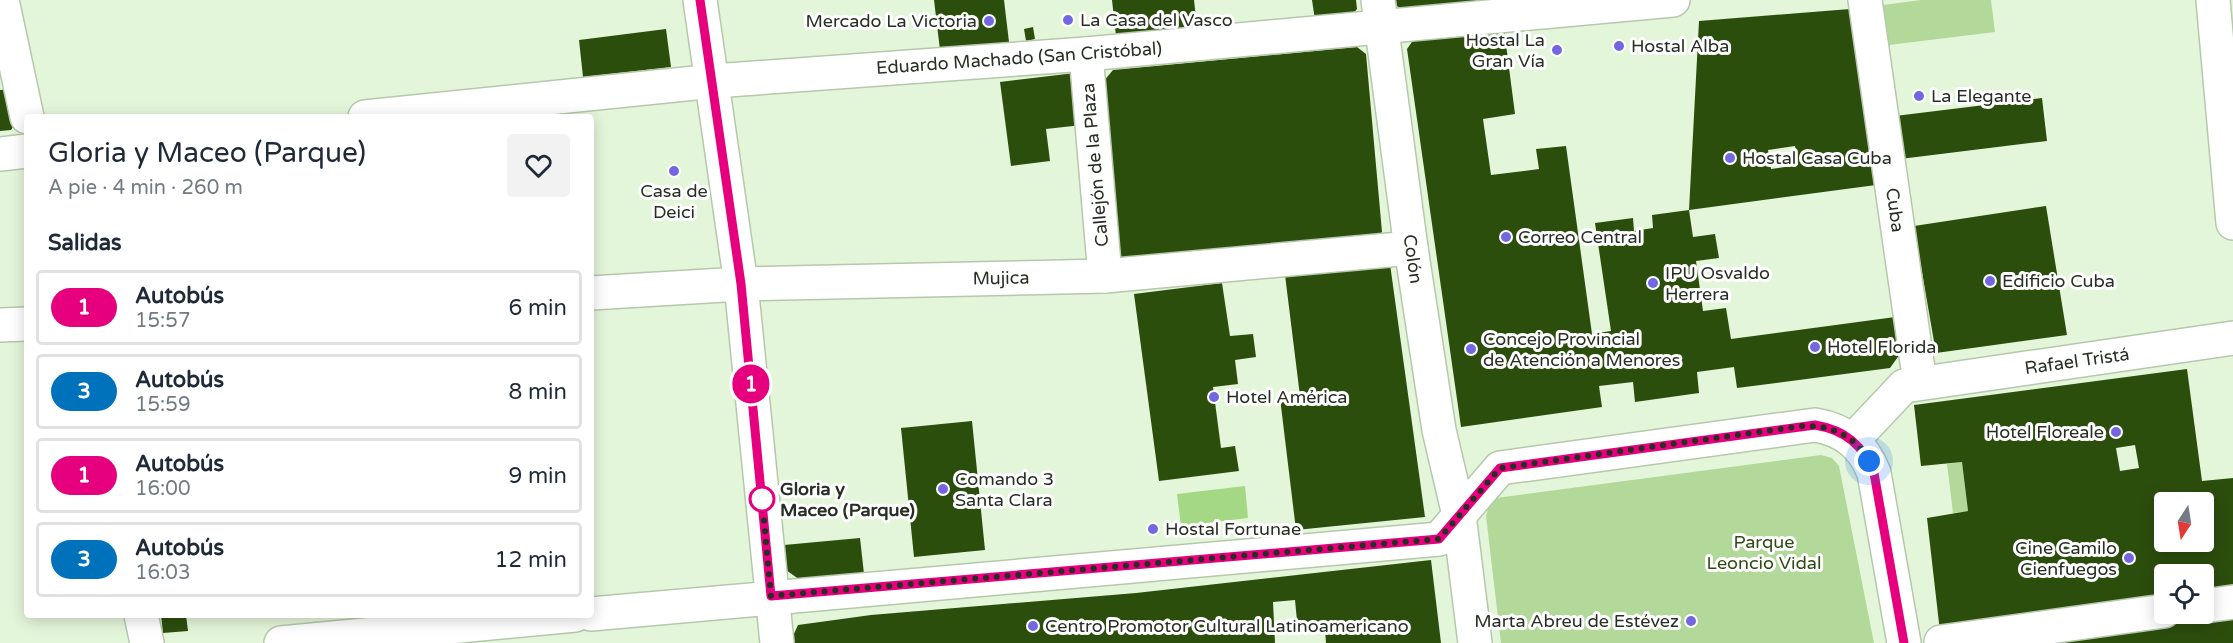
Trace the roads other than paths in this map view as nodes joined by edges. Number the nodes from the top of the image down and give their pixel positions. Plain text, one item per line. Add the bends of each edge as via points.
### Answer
1 (2, 0) edge
2 (700, 0) edge
3 (1673, 0) edge
4 (1865, 0) edge
5 (2212, 0) edge
6 (1379, 14) edge
7 (1086, 54) junction
8 (714, 81) junction
9 (26, 114) edge
10 (394, 114) edge
11 (24, 152) edge
12 (0, 154) edge
13 (2233, 222) edge
14 (1411, 248) junction
15 (1105, 276) junction
16 (741, 284) junction
17 (594, 292) edge
18 (24, 324) edge
19 (0, 325) edge
20 (2233, 338) edge
21 (1920, 384) junction
22 (1853, 440) junction
23 (1459, 515) junction
24 (771, 596) junction
25 (2233, 602) edge
26 (2214, 605) edge
27 (2154, 612) edge
28 (594, 614) edge
29 (142, 618) edge
30 (544, 618) edge
31 (1941, 642) edge
32 (147, 643) edge
33 (281, 643) edge
34 (777, 643) edge
35 (1475, 643) edge
36 (1904, 643) edge

1 - 9 street
2 - 8 street
3 - 6 street, Eduardo Machado (San Cristóbal)
4 - 21 street, Cuba
5 - 13 street
6 - 7 street, Eduardo Machado (San Cristóbal)
6 - 14 street, Colón
7 - 8 street, Eduardo Machado (San Cristóbal)
7 - 15 street, Callejón de la Plaza
8 - 10 street, Eduardo Machado (San Cristóbal)
8 - 16 street
11 - 12 street
14 - 15 street, Mujica
14 - 23 street, Colón via 1438,430
15 - 16 street, Mujica
16 - 17 street, Mujica
16 - 24 street
18 - 19 street
20 - 21 street, Rafael Tristá
21 - 22 street, Rafael Tristá via 1904,386
22 - 23 street via 1829,427 1802,426 1500,468
22 - 36 street via 1863,449 1874,473
23 - 24 street via 1439,539
23 - 35 street, Colón
24 - 28 street
24 - 34 street
25 - 26 street
27 - 31 street
29 - 32 street
30 - 33 street

